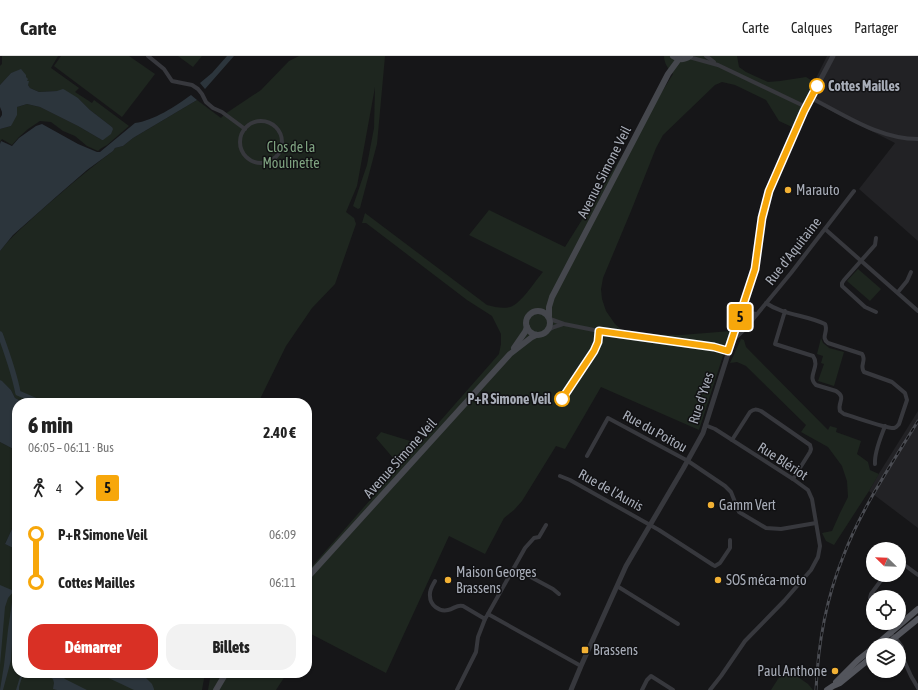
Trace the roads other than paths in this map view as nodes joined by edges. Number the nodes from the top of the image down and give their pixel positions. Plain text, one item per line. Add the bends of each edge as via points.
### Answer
1 (148, 56) edge
2 (672, 56) edge
3 (690, 56) edge
4 (706, 56) edge
5 (833, 56) edge
6 (679, 59) junction
7 (718, 65) junction
8 (668, 74) junction
9 (811, 98) junction
10 (806, 107) junction
11 (245, 129) junction
12 (918, 139) edge
13 (854, 191) dead end
14 (825, 229) junction
15 (876, 238) dead end
16 (862, 261) junction
17 (911, 272) dead end
18 (898, 292) junction
19 (552, 297) junction
20 (766, 303) junction
21 (742, 308) junction
22 (538, 310) junction
23 (918, 310) edge
24 (785, 311) junction
25 (876, 312) dead end
26 (756, 314) junction
27 (549, 317) junction
28 (740, 317) junction
29 (751, 321) junction
30 (564, 324) junction
31 (527, 327) junction
32 (548, 330) junction
33 (536, 335) junction
34 (732, 342) junction
35 (728, 351) junction
36 (510, 354) junction
37 (705, 425) junction
38 (885, 426) junction
39 (732, 440) junction
40 (587, 456) dead end
41 (688, 461) junction
42 (876, 464) dead end
43 (560, 476) dead end
44 (793, 479) junction
45 (816, 523) junction
46 (546, 525) dead end
47 (650, 525) junction
48 (730, 540) dead end
49 (906, 566) edge
50 (514, 568) junction
51 (312, 572) edge
52 (918, 574) edge
53 (435, 580) dead end
54 (617, 586) junction
55 (559, 594) dead end
56 (918, 609) edge
57 (488, 614) junction
58 (906, 617) edge
59 (485, 619) junction
60 (918, 619) edge
61 (678, 624) dead end
62 (896, 630) edge
63 (892, 636) joint
64 (866, 654) edge
65 (866, 662) edge
66 (906, 665) edge
67 (581, 666) junction
68 (223, 678) edge
69 (833, 686) junction
70 (918, 688) edge
71 (216, 690) edge
72 (457, 690) edge
73 (571, 690) edge
74 (642, 690) edge
75 (673, 690) edge
76 (710, 690) edge
77 (827, 690) edge

1 - 11 street via 164,69 172,82 192,85 213,108
2 - 6 main road
2 - 8 main road
3 - 6 main road
3 - 7 street
4 - 7 street
5 - 9 street, Rue d'Yves
6 - 8 main road, Avenue Simone Veil
7 - 10 street
8 - 19 main road, Avenue Simone Veil
9 - 10 street, Rue d'Yves
9 - 12 street via 882,133
10 - 21 street, Rue d'Yves via 769,191 762,218 755,269
11 - 11 street via 240,144 245,156 250,160 264,163 278,154 280,136 273,125 260,121
13 - 14 street, Rue d'Aquitaine
14 - 16 street
14 - 20 street, Rue d'Aquitaine
15 - 16 street via 875,245
16 - 18 street
16 - 25 street via 844,280 842,286 865,307
17 - 18 street
18 - 23 street
19 - 22 main road
19 - 27 main road
20 - 24 street
20 - 26 street, Rue d'Aquitaine
21 - 26 street via 746,312
21 - 28 street, Rue d'Yves
22 - 27 main road via 545,312
22 - 31 main road via 528,316
24 - 38 street via 774,346 813,356 816,361 812,380 816,385 839,393 842,399 839,408 842,412
24 - 38 street via 825,324 826,342 862,354 864,372 888,381 905,394 906,400 899,424 895,428
26 - 29 street, Rue d'Aquitaine
27 - 30 street
27 - 32 main road
28 - 29 street
28 - 34 street, Rue d'Yves
29 - 34 street, Rue d'Aquitaine
30 - 32 street
30 - 35 street
31 - 33 main road
31 - 36 main road
32 - 33 main road via 542,335
33 - 36 main road
34 - 35 street, Rue d'Yves
35 - 37 street, Rue d'Yves
36 - 51 main road, Avenue Simone Veil
37 - 39 street, Rue Blériot
37 - 41 street, Rue d'Yves
38 - 42 street via 876,454
39 - 44 street, Rue Blériot
39 - 44 street via 750,412 761,411 811,447
40 - 41 street, Rue du Poitou via 608,418
41 - 45 street via 726,486 740,512 766,528 781,529
41 - 47 street, Rue d'Yves
43 - 47 street, Rue de l'Aunis
44 - 45 street, Rue Blériot via 810,493
45 - 76 street, Rue Blériot via 820,546 814,566 745,641
46 - 50 street via 539,537 534,538 525,548
47 - 48 street, Rue de l'Aunis via 716,566 730,548
47 - 54 street, Rue d'Yves
49 - 52 street
50 - 55 street
50 - 57 street
53 - 59 street via 430,596 434,606 449,610 459,605 463,606
54 - 61 street
54 - 67 street, Rue d'Yves
56 - 58 main road
57 - 59 street
57 - 67 street
59 - 72 street via 478,637 476,652
60 - 63 main road
62 - 63 main road
64 - 69 main road
65 - 69 main road
66 - 70 street
67 - 73 street, Rue d'Yves
68 - 71 main road
69 - 77 main road
74 - 75 street via 651,676

